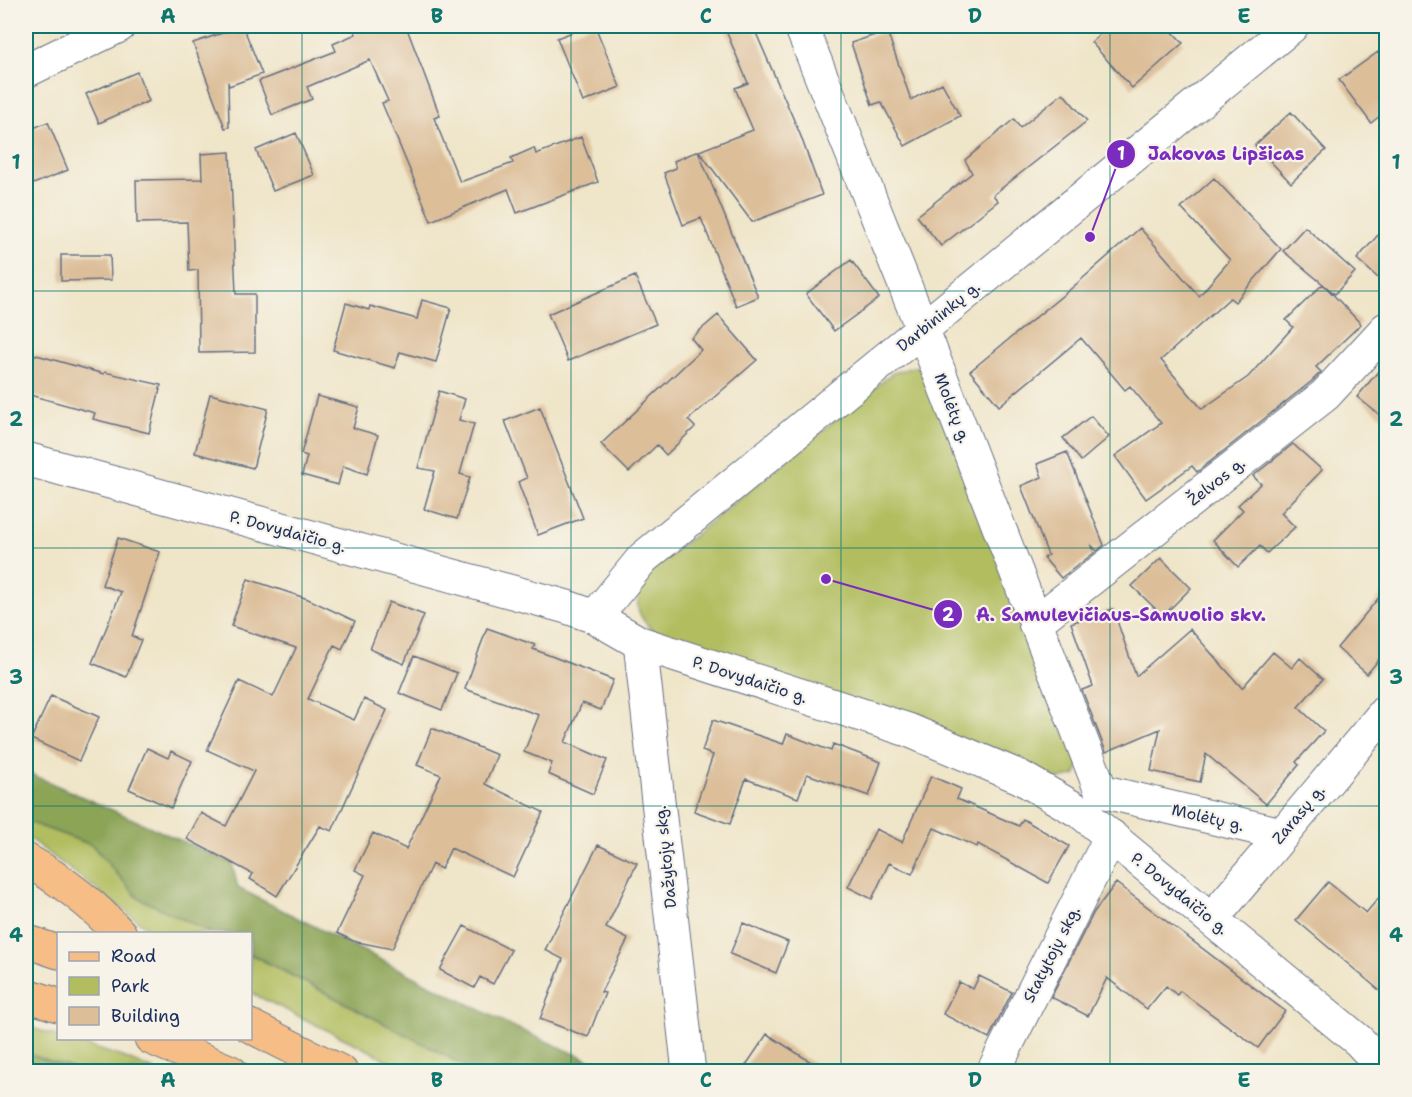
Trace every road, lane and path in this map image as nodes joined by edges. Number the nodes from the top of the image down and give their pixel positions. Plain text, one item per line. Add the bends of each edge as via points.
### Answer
1 (119, 26) edge
2 (801, 26) edge
3 (1292, 26) edge
4 (26, 71) edge
5 (922, 328) junction
6 (1386, 329) edge
7 (26, 459) edge
8 (596, 617) junction
9 (1035, 623) junction
10 (640, 643) junction
11 (1386, 711) edge
12 (1091, 802) junction
13 (1281, 834) junction
14 (1111, 836) junction
15 (26, 860) edge
16 (1212, 919) junction
17 (119, 932) edge
18 (26, 941) edge
19 (57, 952) edge
20 (26, 995) edge
21 (57, 1005) edge
22 (252, 1027) edge
23 (156, 1040) edge
24 (1386, 1070) edge
25 (231, 1071) edge
26 (342, 1071) edge
27 (689, 1071) edge
28 (993, 1071) edge

1 - 4 street
2 - 5 street, Molėtų g.
3 - 5 street, Darbininkų g.
5 - 8 street, Darbininkų g. via 642,558
5 - 9 street, Molėtų g.
6 - 9 street, Želvos g. via 1325,395
7 - 8 street, P. Dovydaičio g.
8 - 10 street, P. Dovydaičio g.
9 - 12 street, Molėtų g.
10 - 12 street, P. Dovydaičio g. via 908,730
10 - 27 street, Dažytojų skg.
11 - 13 street, Zarasų g.
12 - 13 street, Molėtų g.
12 - 14 street, P. Dovydaičio g.
13 - 16 street, Zarasų g.
14 - 16 street, P. Dovydaičio g.
14 - 28 street, Statytojų skg.
15 - 17 main road via 106,918
16 - 24 street, P. Dovydaičio g. via 1359,1041
18 - 19 main road
20 - 21 main road
22 - 26 main road
23 - 25 main road

